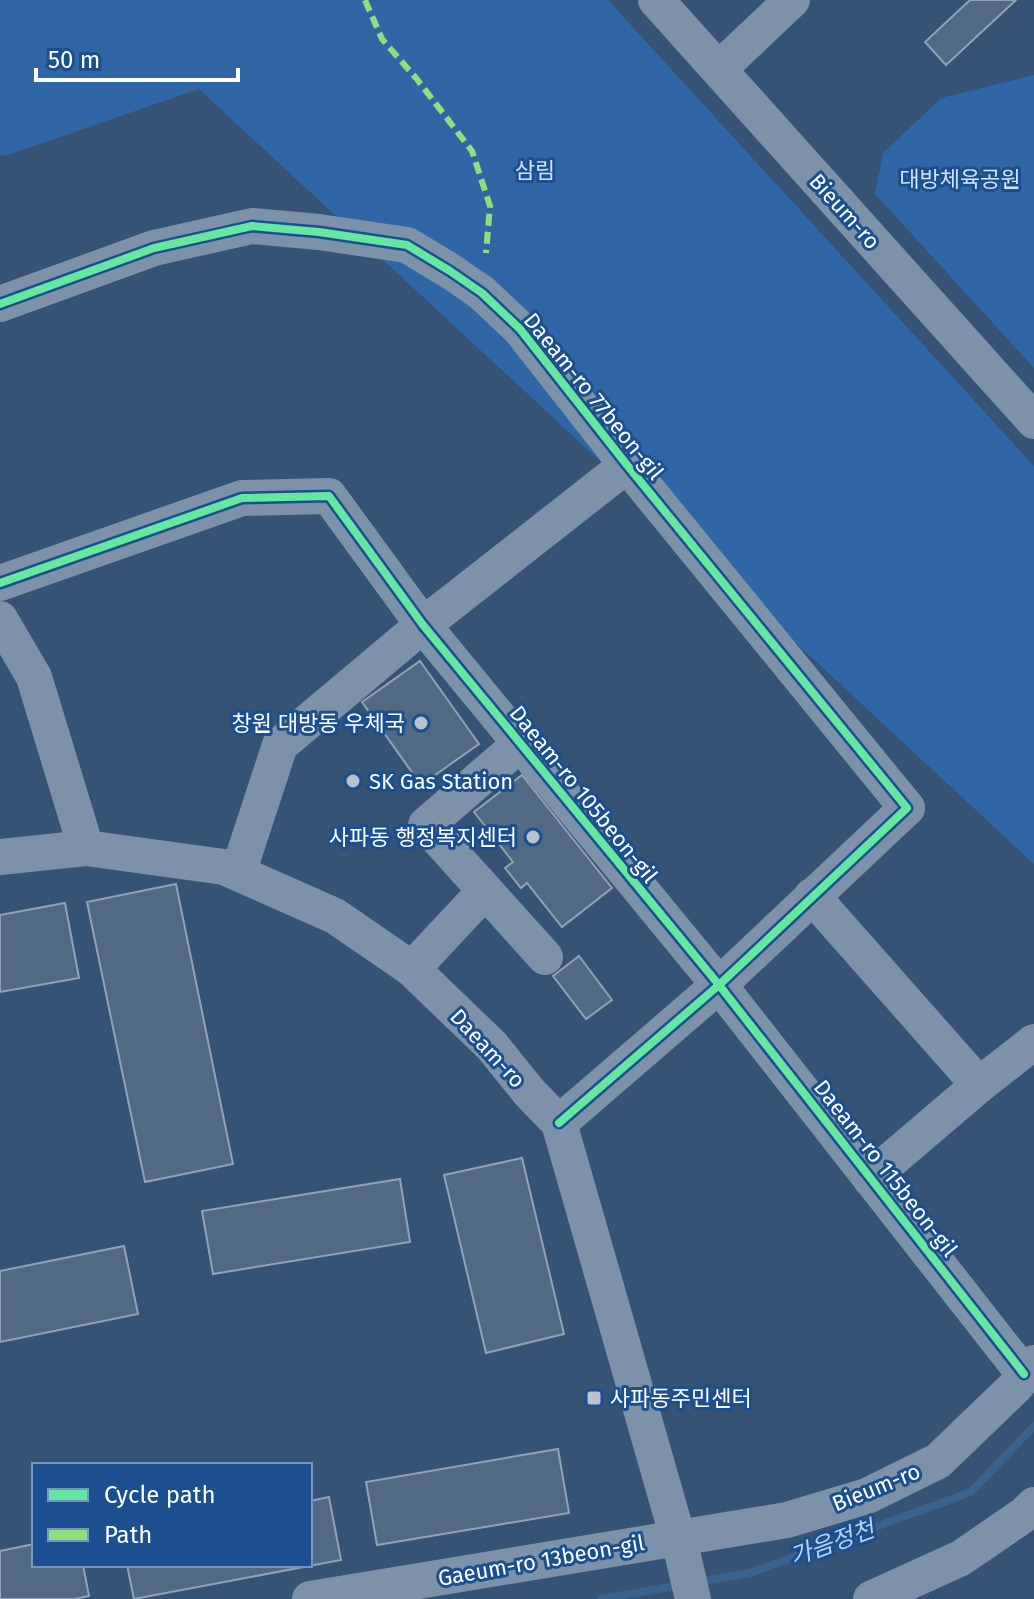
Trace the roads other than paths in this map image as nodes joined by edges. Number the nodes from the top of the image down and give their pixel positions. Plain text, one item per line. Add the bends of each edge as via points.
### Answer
1 (656, 0) edge
2 (792, 0) edge
3 (719, 69) junction
4 (0, 304) edge
5 (1034, 421) edge
6 (627, 465) junction
7 (0, 583) edge
8 (0, 619) edge
9 (423, 625) junction
10 (520, 744) junction
11 (86, 848) junction
12 (0, 857) edge
13 (238, 873) junction
14 (485, 891) junction
15 (812, 896) junction
16 (545, 957) dead end
17 (412, 969) junction
18 (719, 985) junction
19 (1034, 1042) edge
20 (979, 1085) junction
21 (559, 1123) junction
22 (870, 1178) junction
23 (1029, 1368) edge
24 (1034, 1505) edge
25 (680, 1544) junction
26 (879, 1597) edge
27 (310, 1599) edge
28 (693, 1599) edge

1 - 3 street, Bieum-ro
2 - 3 street
3 - 5 street, Bieum-ro
4 - 6 street, Daeam-ro 77beon-gil via 154,248 252,226 407,245 482,293 520,329
6 - 9 street
6 - 15 street, Daeam-ro 77beon-gil via 907,808
7 - 9 street, Daeam-ro 105beon-gil via 242,498 329,496
8 - 11 street via 34,677
9 - 10 street, Daeam-ro 105beon-gil
9 - 13 street via 280,745
10 - 14 street via 426,825
10 - 18 street, Daeam-ro 105beon-gil
11 - 12 street, Daeam-ro
11 - 13 street, Daeam-ro
13 - 17 street, Daeam-ro via 335,916
14 - 16 street
14 - 17 street
15 - 18 street
15 - 20 street
17 - 21 street, Daeam-ro via 492,1046
18 - 21 street
18 - 22 street, Daeam-ro 115beon-gil
19 - 20 street
20 - 22 street
21 - 25 street, Daeam-ro
22 - 23 street, Daeam-ro 115beon-gil
23 - 25 street, Bieum-ro via 938,1461 867,1496
24 - 26 street via 961,1558
25 - 27 street, Gaeum-ro 13beon-gil
25 - 28 street, Daeam-ro

